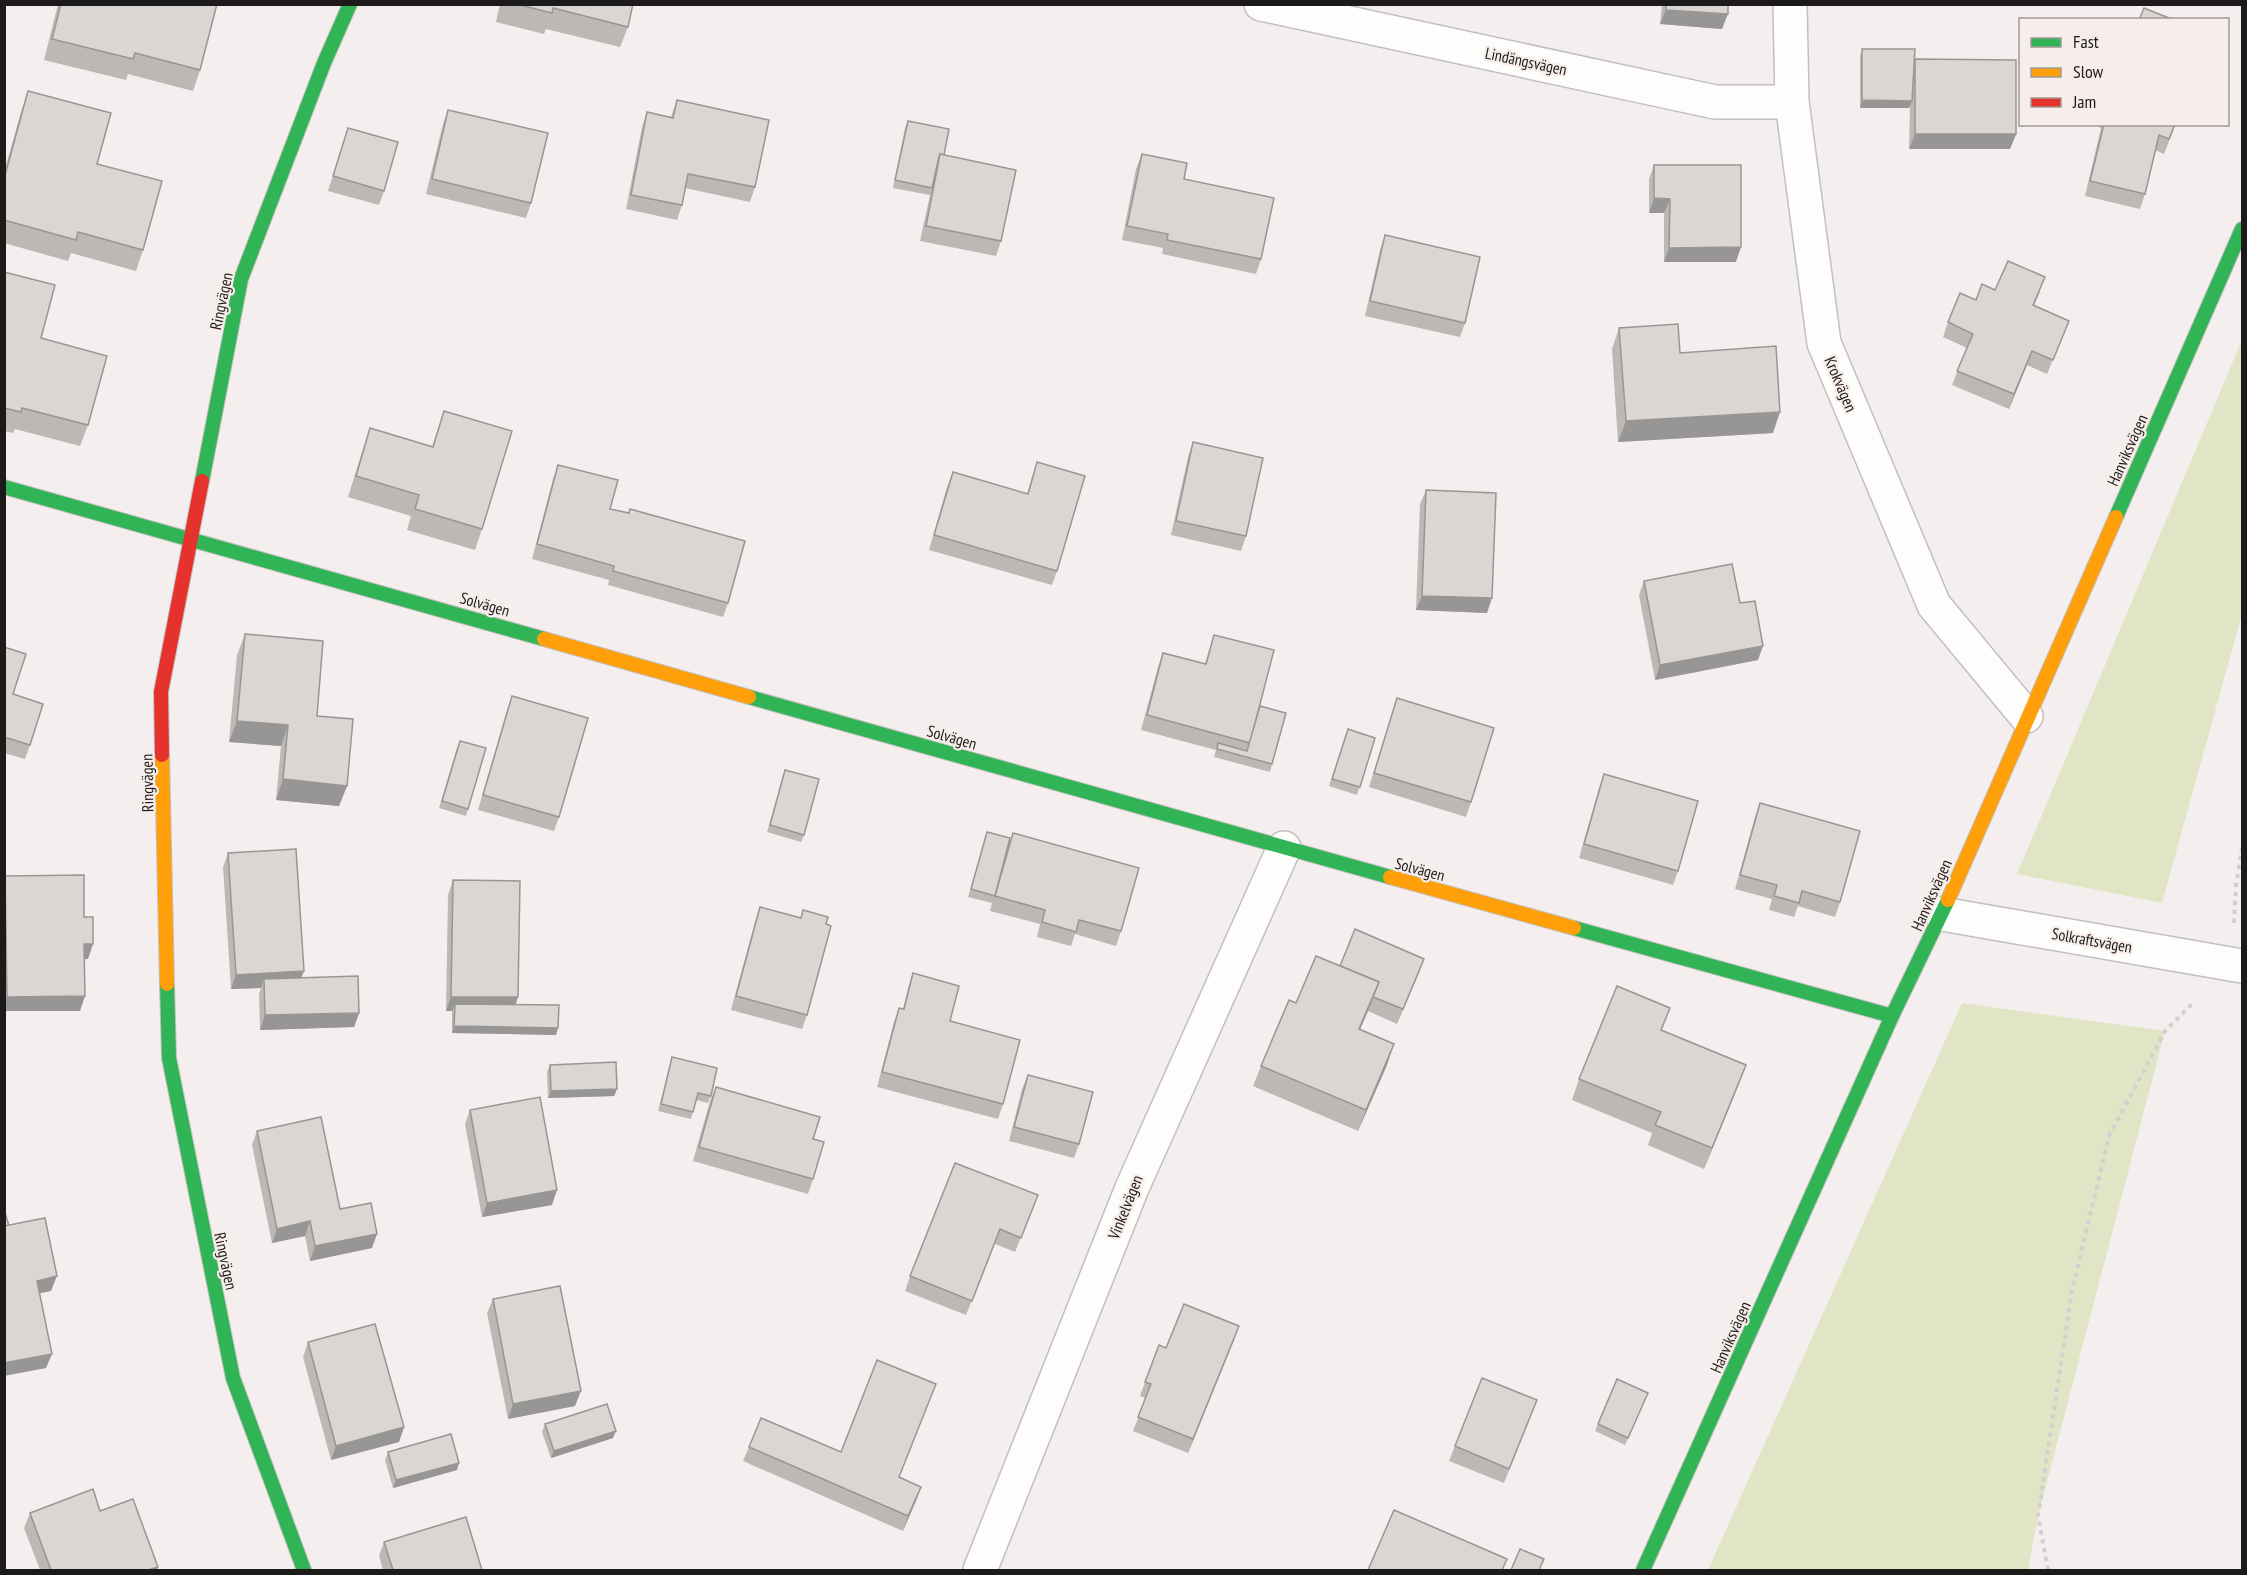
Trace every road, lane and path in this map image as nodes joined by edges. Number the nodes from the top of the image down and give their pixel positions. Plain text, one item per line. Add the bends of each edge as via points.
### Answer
1 (350, 4) edge
2 (1261, 4) edge
3 (1790, 4) edge
4 (1792, 102) junction
5 (2242, 230) edge
6 (4, 487) edge
7 (191, 538) junction
8 (2026, 716) junction
9 (1284, 848) junction
10 (2242, 848) edge
11 (1941, 914) junction
12 (2237, 965) edge
13 (1892, 1016) junction
14 (304, 1570) edge
15 (980, 1570) edge
16 (1643, 1570) edge
17 (2048, 1570) edge

1 - 7 street, Ringvägen via 241,279
2 - 4 street, Lindängsvägen via 1715,102
3 - 4 street, Krokvägen
4 - 8 street, Krokvägen via 1824,344 1934,605
5 - 8 street, Hanviksvägen
6 - 7 street, Solvägen
7 - 9 street, Solvägen
7 - 14 street, Ringvägen via 161,692 169,1058 233,1378
8 - 11 street, Hanviksvägen
9 - 13 street, Solvägen
9 - 15 street, Vinkelvägen via 1132,1188
10 - 12 path via 2236,886
11 - 12 street, Solkraftsvägen
11 - 13 street, Hanviksvägen
12 - 17 path via 2165,1030 2109,1136 2072,1290 2038,1516
13 - 16 street, Hanviksvägen

